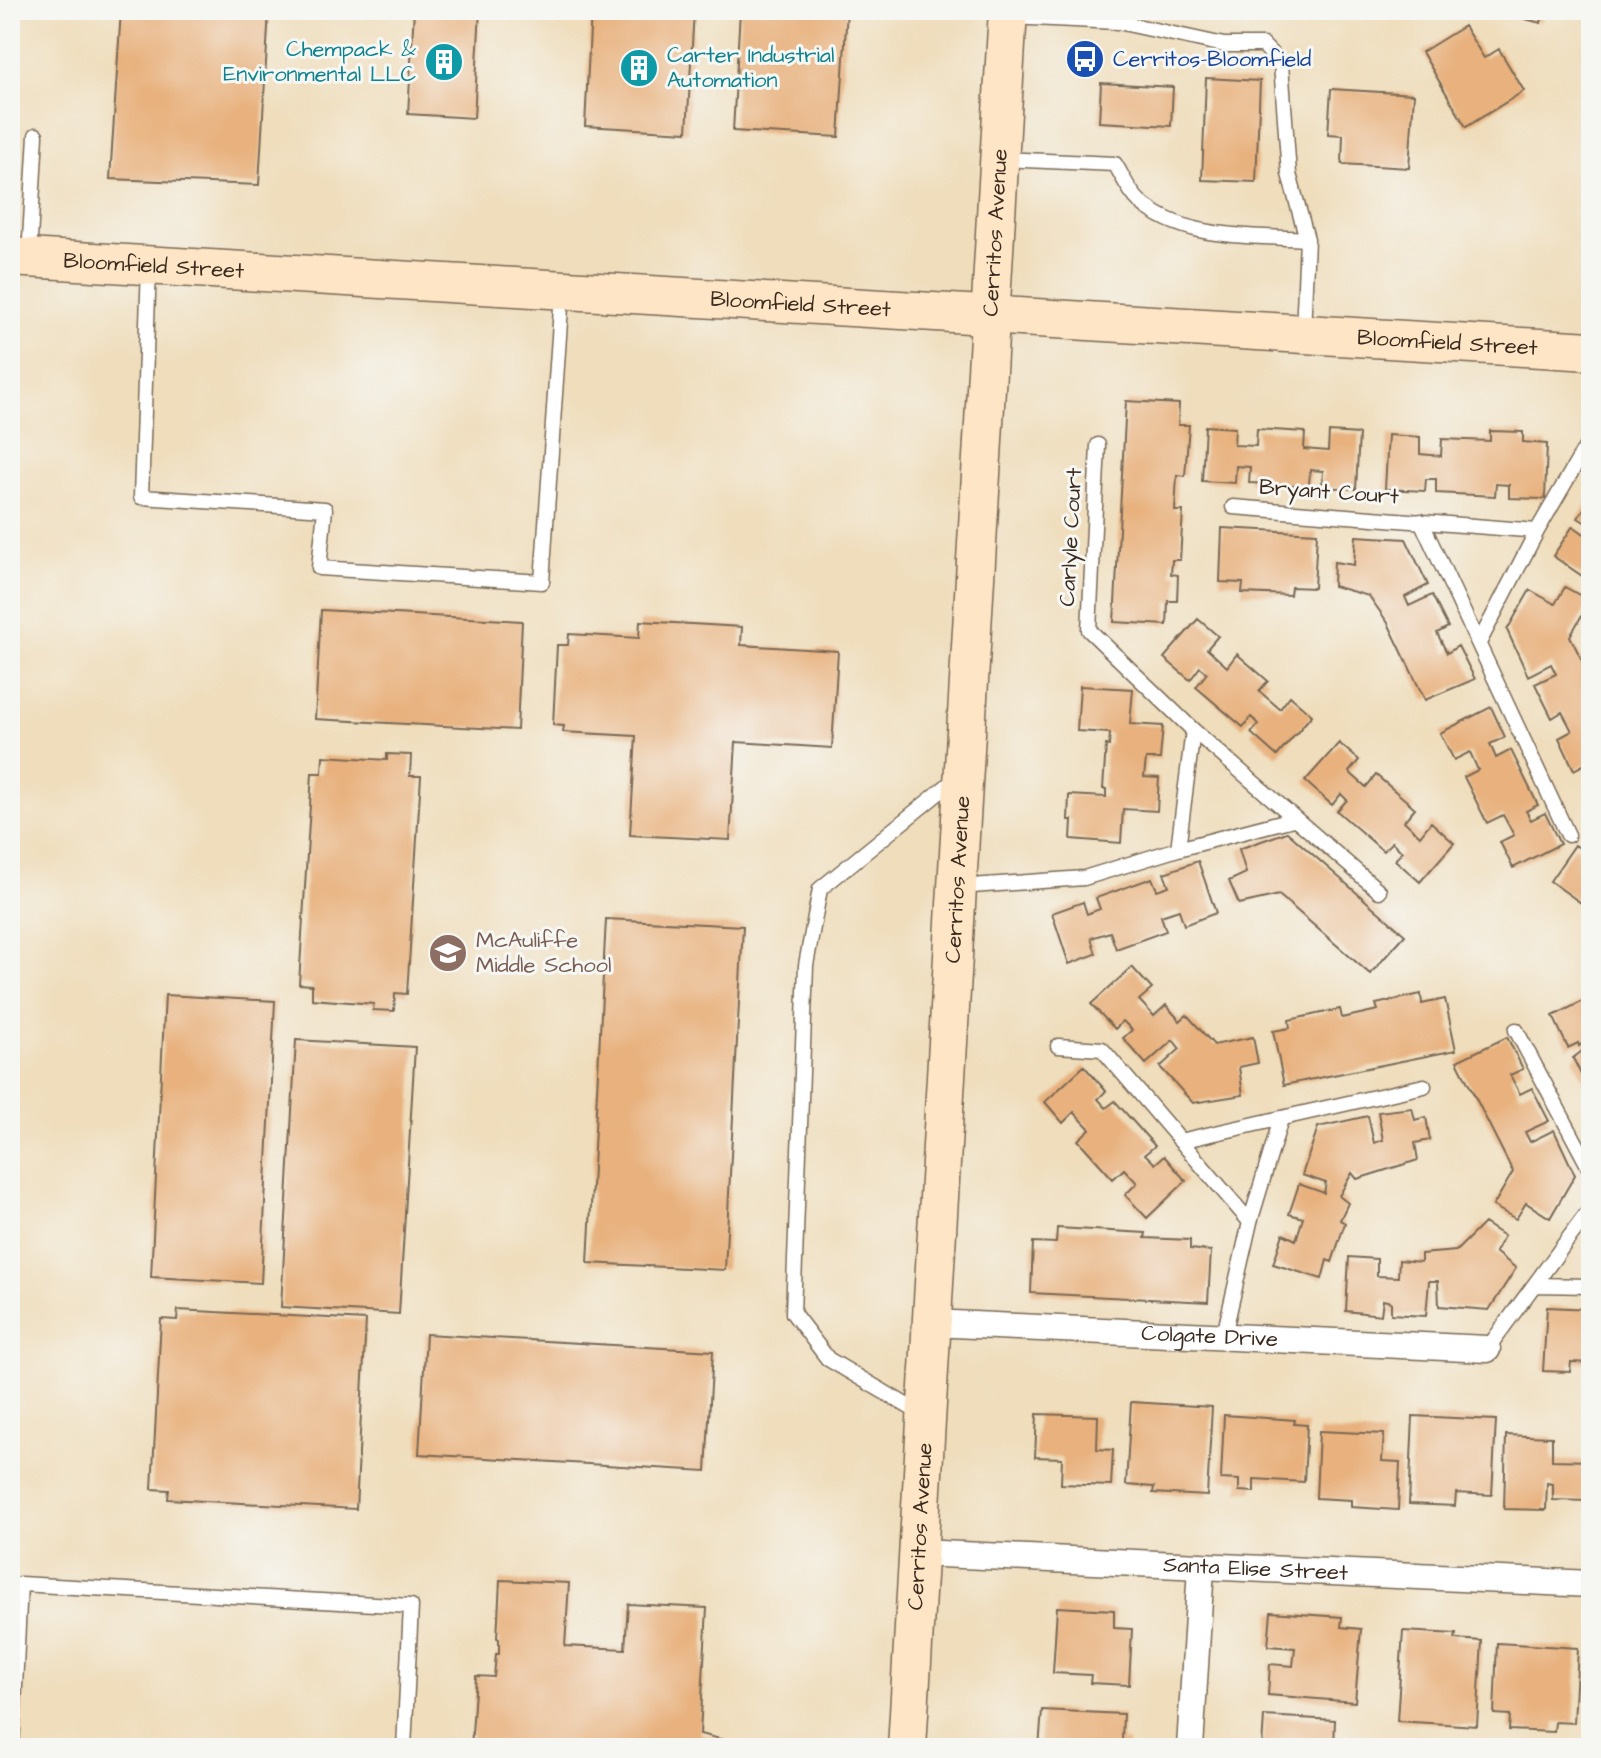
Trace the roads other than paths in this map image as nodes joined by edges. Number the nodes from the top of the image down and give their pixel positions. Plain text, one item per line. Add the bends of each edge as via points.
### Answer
1 (1008, 14) edge
2 (36, 135) dead end
3 (1000, 159) junction
4 (1307, 239) junction
5 (20, 257) edge
6 (149, 265) junction
7 (563, 289) junction
8 (990, 314) junction
9 (1303, 334) junction
10 (1591, 351) edge
11 (1591, 438) edge
12 (1098, 445) dead end
13 (1233, 507) dead end
14 (1421, 521) junction
15 (1537, 531) junction
16 (1479, 643) junction
17 (1193, 730) junction
18 (964, 771) junction
19 (1293, 819) junction
20 (1568, 835) dead end
21 (1178, 849) junction
22 (957, 887) junction
23 (1379, 891) dead end
24 (1516, 1030) dead end
25 (1058, 1046) dead end
26 (1424, 1086) dead end
27 (1281, 1119) junction
28 (1180, 1141) junction
29 (1591, 1171) edge
30 (1591, 1208) edge
31 (1250, 1222) junction
32 (1534, 1285) junction
33 (1591, 1286) edge
34 (932, 1323) junction
35 (1224, 1335) junction
36 (1487, 1349) joint
37 (927, 1418) junction
38 (918, 1553) junction
39 (1201, 1567) junction
40 (1591, 1584) edge
41 (12, 1748) edge
42 (404, 1748) edge
43 (907, 1748) edge
44 (1190, 1748) edge

1 - 3 main road, Cerritos Avenue
1 - 4 lane via 1118,22 1224,45 1263,45 1281,64 1289,174
2 - 5 lane
3 - 4 lane via 1115,164 1138,200 1171,220 1208,233
3 - 8 main road, Cerritos Avenue
4 - 9 lane
5 - 6 main road, Bloomfield Street
6 - 7 main road, Bloomfield Street
6 - 7 lane via 141,497 325,509 319,568 542,582
7 - 8 main road, Bloomfield Street
8 - 9 main road, Bloomfield Street
8 - 18 main road, Cerritos Avenue
9 - 10 main road, Bloomfield Street
11 - 15 lane
12 - 17 lane, Carlyle Court via 1089,630
13 - 14 lane, Bryant Court
14 - 15 lane, Bryant Court
14 - 16 lane, Bryant Court
15 - 16 lane
16 - 20 lane, Bryant Court
17 - 19 lane, Carlyle Court
17 - 21 lane
18 - 22 main road, Cerritos Avenue
18 - 37 lane via 820,889 806,965 793,1313 828,1359
19 - 21 lane
19 - 23 lane, Carlyle Court
21 - 22 lane via 1084,878
22 - 34 main road, Cerritos Avenue
24 - 29 lane
25 - 28 lane via 1102,1049
26 - 27 lane
27 - 28 lane
27 - 31 lane
28 - 31 lane
30 - 32 lane
31 - 35 lane
32 - 33 lane
32 - 36 lane
34 - 35 street, Colgate Drive
34 - 37 main road, Cerritos Avenue
35 - 36 street, Colgate Drive
37 - 38 main road, Cerritos Avenue
38 - 39 street, Santa Elise Street
38 - 43 main road, Cerritos Avenue
39 - 40 street, Santa Elise Street
39 - 44 street
41 - 42 lane via 20,1584 411,1606

